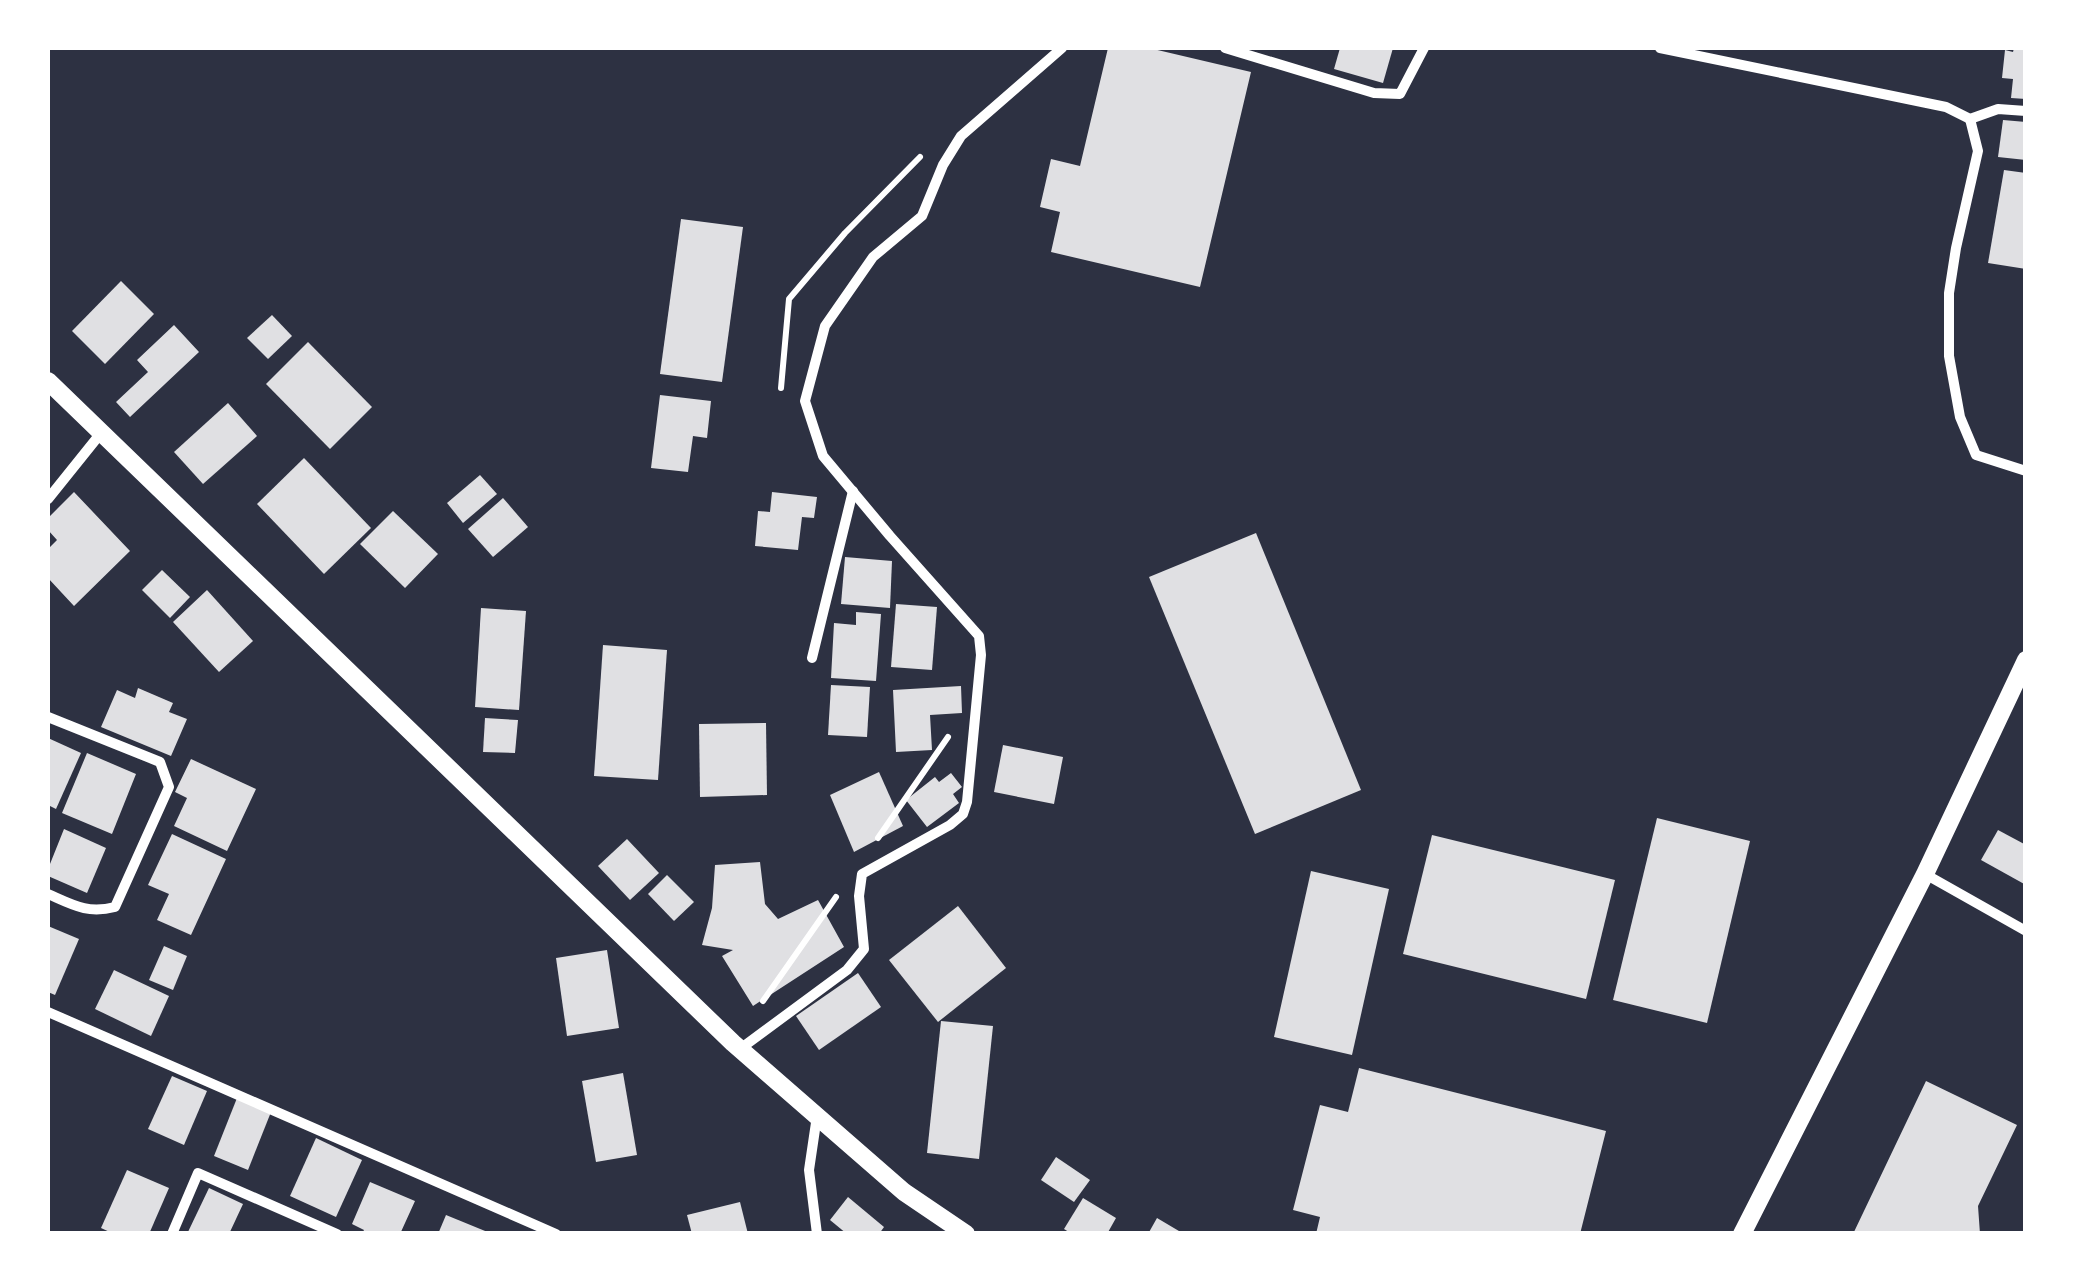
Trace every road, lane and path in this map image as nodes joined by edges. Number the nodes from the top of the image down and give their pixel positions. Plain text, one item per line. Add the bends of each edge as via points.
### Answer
1 (1062, 48) edge
2 (1225, 48) edge
3 (1424, 48) edge
4 (1660, 48) edge
5 (2026, 111) edge
6 (1970, 119) junction
7 (48, 381) edge
8 (101, 433) junction
9 (2026, 471) edge
10 (852, 491) junction
11 (48, 499) edge
12 (812, 658) dead end
13 (2026, 660) edge
14 (48, 716) edge
15 (1925, 874) junction
16 (48, 894) edge
17 (2026, 931) edge
18 (48, 1012) edge
19 (740, 1049) junction
20 (817, 1116) junction
21 (172, 1234) edge
22 (336, 1234) edge
23 (556, 1234) edge
24 (818, 1234) edge
25 (966, 1234) edge
26 (1742, 1234) edge

1 - 10 street via 960,136 922,216 873,257 825,326 805,401 823,456
2 - 3 street via 1374,93 1400,94
4 - 6 street via 1946,106
5 - 6 street via 1998,108
6 - 9 street via 1978,152 1956,248 1949,356 1960,416 1976,455
7 - 8 street
8 - 11 street
8 - 19 street
10 - 12 street
10 - 19 street via 979,636 967,802 950,825 862,874 864,949 847,970
13 - 15 street
14 - 16 street via 160,762 169,787 116,908 78,907
15 - 17 street
15 - 26 street
18 - 23 street
19 - 20 street
20 - 24 street via 809,1170
20 - 25 street via 904,1192
21 - 22 street via 198,1172

